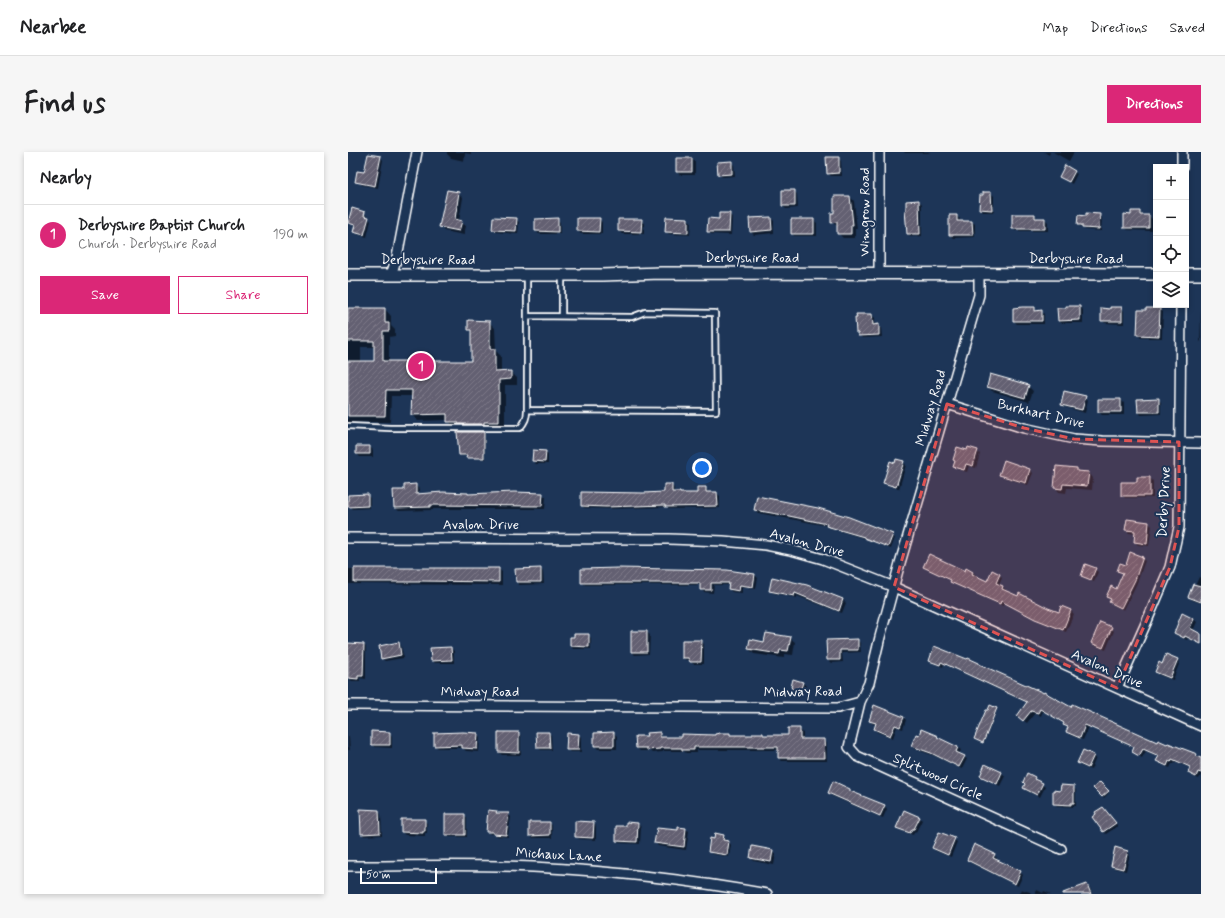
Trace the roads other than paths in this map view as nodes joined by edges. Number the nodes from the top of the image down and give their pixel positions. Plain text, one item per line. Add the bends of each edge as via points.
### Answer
1 (417, 152) edge
2 (879, 152) edge
3 (1182, 152) edge
4 (1182, 164) edge
5 (879, 273) junction
6 (979, 273) junction
7 (1153, 274) edge
8 (1189, 274) edge
9 (1201, 274) edge
10 (348, 275) edge
11 (392, 275) junction
12 (527, 275) junction
13 (562, 275) junction
14 (1181, 308) edge
15 (527, 316) junction
16 (562, 316) junction
17 (948, 404) junction
18 (527, 410) junction
19 (348, 426) edge
20 (1179, 442) junction
21 (1201, 443) edge
22 (348, 538) edge
23 (894, 587) junction
24 (1117, 688) junction
25 (860, 702) junction
26 (348, 705) edge
27 (1201, 726) edge
28 (1061, 849) dead end
29 (348, 866) edge
30 (767, 894) edge

1 - 11 street
2 - 5 street, Wimgrow Road
3 - 4 street
5 - 6 street, Derbyshire Road
5 - 13 street, Derbyshire Road
6 - 7 street, Derbyshire Road
6 - 17 street, Midway Road via 979,295
8 - 9 street
10 - 11 street, Derbyshire Road
11 - 12 street, Derbyshire Road
12 - 13 street, Derbyshire Road
12 - 15 lane
13 - 16 lane
14 - 20 street, Derby Drive
15 - 16 lane
15 - 18 lane
16 - 18 lane via 632,317 645,312 715,313 716,410
17 - 20 street, Burkhart Drive via 1024,428 1074,439
17 - 23 street, Midway Road
18 - 19 lane via 526,420 520,428
20 - 21 street, Burkhart Drive
20 - 24 street, Derby Drive via 1180,510 1174,552 1170,567
22 - 23 street, Avalon Drive via 723,541 791,550 823,559
23 - 24 street, Avalon Drive
23 - 25 street, Midway Road via 869,683
24 - 27 street, Avalon Drive
25 - 26 street, Midway Road via 838,708
25 - 28 street, Splitwood Circle via 848,747 857,756
29 - 30 street, Michaux Lane via 487,866 584,870 670,879

